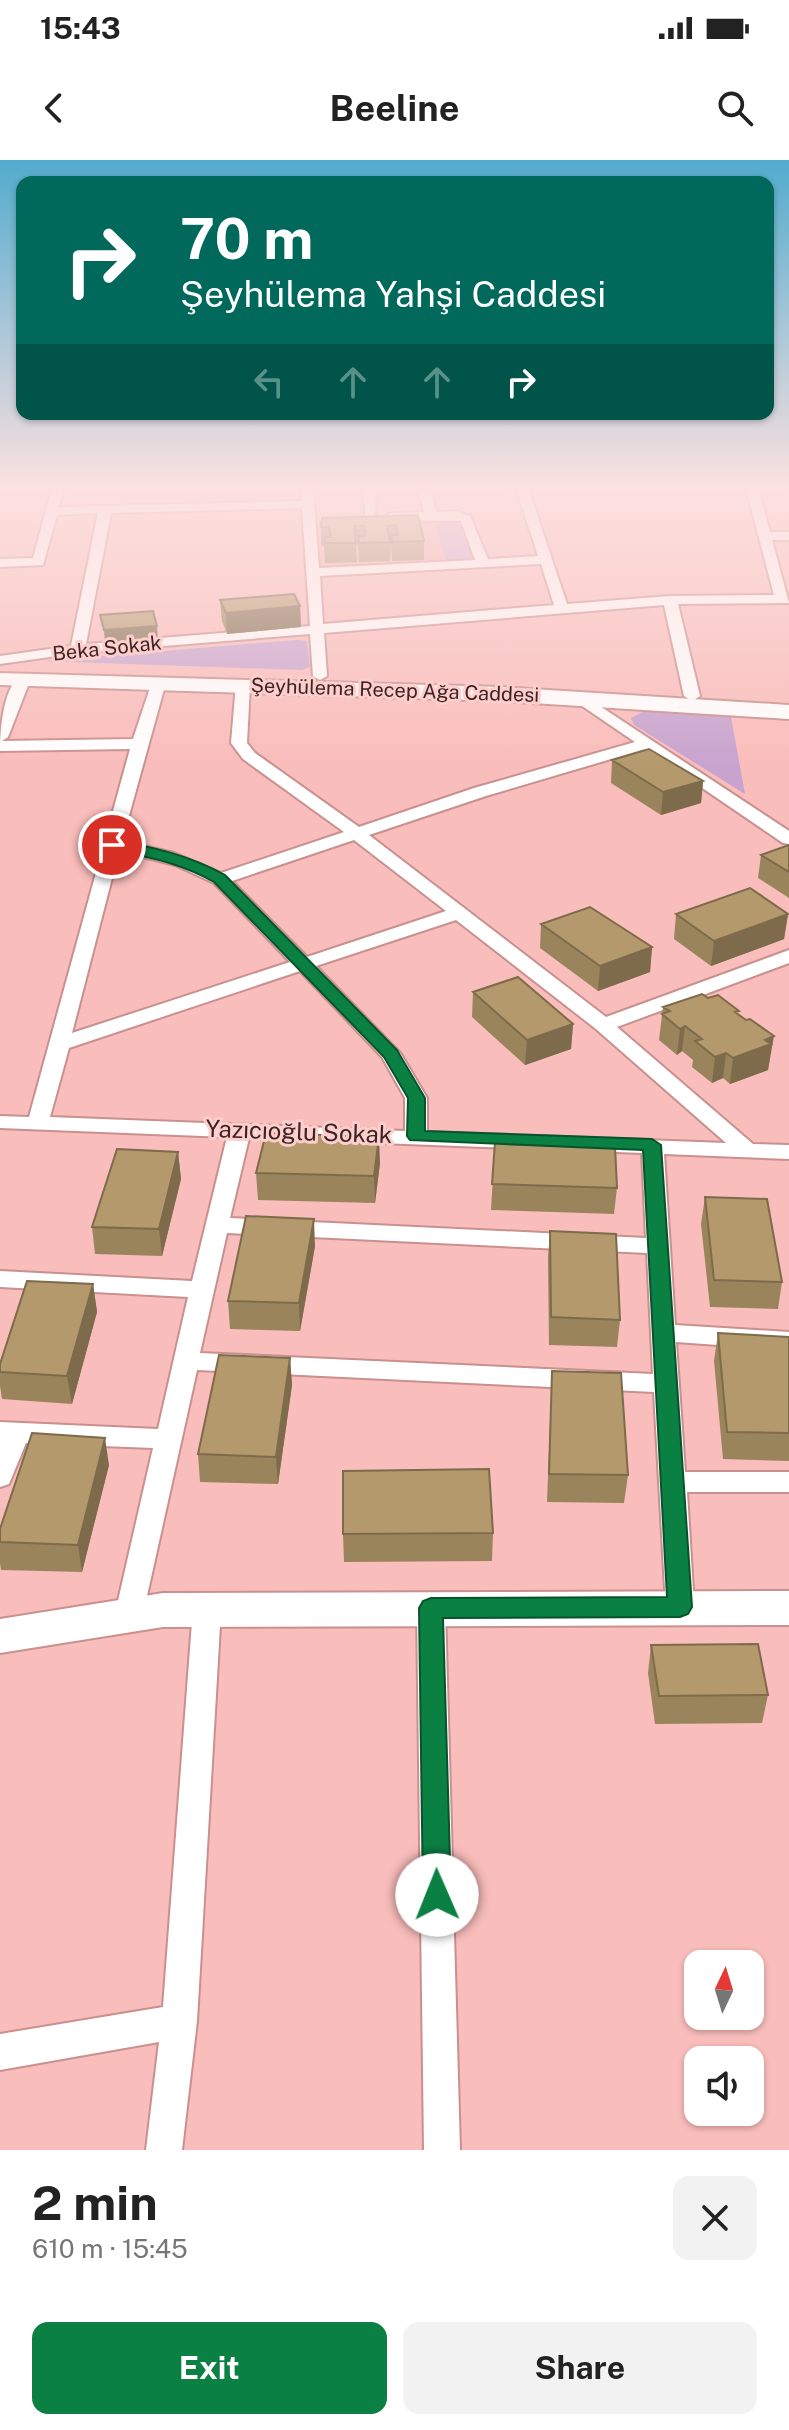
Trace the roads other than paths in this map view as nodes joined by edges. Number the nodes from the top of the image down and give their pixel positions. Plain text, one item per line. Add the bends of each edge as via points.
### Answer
1 (91, 581) edge
2 (312, 581) edge
3 (552, 581) edge
4 (786, 599) edge
5 (670, 600) junction
6 (562, 609) junction
7 (317, 629) junction
8 (78, 649) junction
9 (0, 660) edge
10 (0, 669) edge
11 (320, 676) junction
12 (24, 678) junction
13 (0, 679) edge
14 (159, 682) junction
15 (243, 684) junction
16 (692, 696) junction
17 (580, 698) junction
18 (789, 701) edge
19 (789, 712) edge
20 (0, 737) edge
21 (139, 744) junction
22 (646, 744) junction
23 (0, 746) edge
24 (355, 832) junction
25 (789, 839) edge
26 (112, 845) junction
27 (220, 879) junction
28 (459, 913) junction
29 (789, 956) edge
30 (302, 963) junction
31 (603, 1025) junction
32 (59, 1044) junction
33 (0, 1122) edge
34 (38, 1124) junction
35 (240, 1129) junction
36 (416, 1136) junction
37 (652, 1145) junction
38 (747, 1150) junction
39 (789, 1152) edge
40 (216, 1225) junction
41 (658, 1246) junction
42 (0, 1279) edge
43 (200, 1290) junction
44 (664, 1333) junction
45 (789, 1341) edge
46 (186, 1361) junction
47 (667, 1384) junction
48 (8, 1433) edge
49 (170, 1439) junction
50 (0, 1477) edge
51 (673, 1482) junction
52 (789, 1482) edge
53 (680, 1607) junction
54 (431, 1608) junction
55 (789, 1608) edge
56 (207, 1609) junction
57 (129, 1614) junction
58 (0, 1636) edge
59 (179, 2021) junction
60 (0, 2052) edge
61 (164, 2150) edge
62 (442, 2150) edge

1 - 8 street
2 - 7 street
3 - 6 street
4 - 5 street, Beka Sokak
5 - 6 street, Beka Sokak
5 - 16 street
6 - 7 street, Beka Sokak
7 - 8 street, Beka Sokak
7 - 11 street
8 - 9 street, Beka Sokak
10 - 11 street, Şeyhülema Recep Ağa Caddesi
11 - 16 street, Şeyhülema Recep Ağa Caddesi
12 - 13 street, Şeyhülema Recep Ağa Caddesi
12 - 14 street, Şeyhülema Recep Ağa Caddesi
12 - 20 street
14 - 15 street, Şeyhülema Recep Ağa Caddesi
14 - 21 street
15 - 17 street, Şeyhülema Recep Ağa Caddesi
15 - 24 street via 239,743 249,756
16 - 18 street, Şeyhülema Recep Ağa Caddesi
17 - 19 street, Şeyhülema Recep Ağa Caddesi
17 - 22 street
21 - 23 street
21 - 26 street
22 - 24 street
22 - 25 street
24 - 27 street
24 - 28 street
26 - 27 street via 153,851
26 - 32 street
27 - 30 street
28 - 30 street
28 - 31 street
29 - 31 street
30 - 32 street
30 - 36 street via 391,1054 416,1098
31 - 38 street
32 - 34 street
33 - 34 street, Yazıcıoğlu Sokak
34 - 35 street, Yazıcıoğlu Sokak
35 - 36 street, Yazıcıoğlu Sokak
35 - 40 street
36 - 37 street, Yazıcıoğlu Sokak
37 - 38 street, Yazıcıoğlu Sokak
37 - 41 street
38 - 39 street, Yazıcıoğlu Sokak
40 - 41 street
40 - 43 street
41 - 44 street
42 - 43 street
43 - 46 street
44 - 45 street
44 - 47 street
46 - 47 street
46 - 49 street
47 - 51 street
48 - 49 street
48 - 50 street
49 - 57 street
51 - 52 street
51 - 53 street
53 - 54 street
53 - 55 street
54 - 56 street
54 - 62 street
56 - 57 street
56 - 59 street
57 - 58 street
59 - 60 street
59 - 61 street

